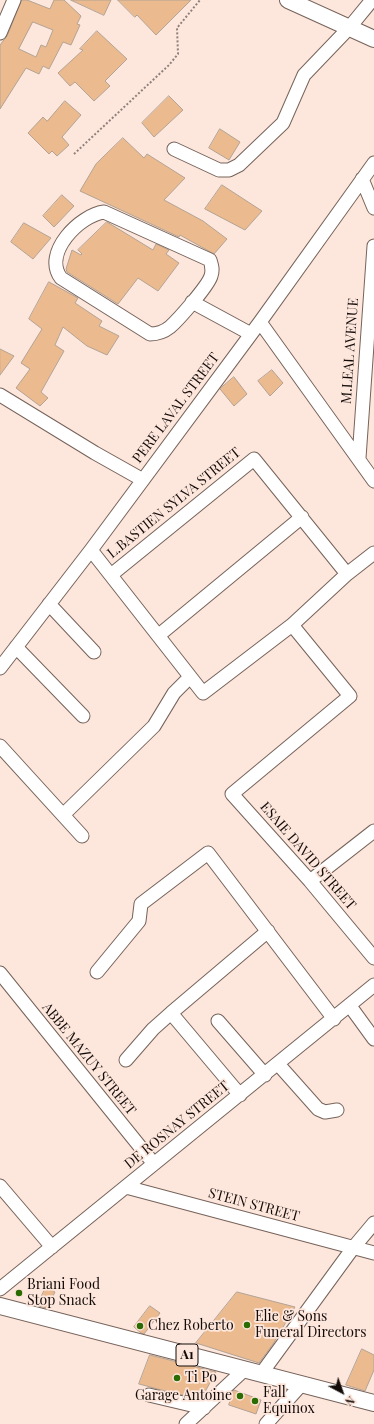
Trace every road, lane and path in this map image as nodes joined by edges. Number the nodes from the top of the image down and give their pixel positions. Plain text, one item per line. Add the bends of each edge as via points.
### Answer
1 (14, 0) edge
2 (200, 0) edge
3 (288, 0) edge
4 (372, 0) edge
5 (349, 28) junction
6 (0, 33) edge
7 (374, 39) edge
8 (174, 149) dead end
9 (74, 154) dead end
10 (374, 163) edge
11 (362, 179) junction
12 (374, 208) edge
13 (374, 246) edge
14 (192, 302) junction
15 (260, 322) junction
16 (251, 334) junction
17 (0, 395) edge
18 (359, 458) junction
19 (143, 480) junction
20 (374, 481) edge
21 (302, 517) junction
22 (91, 550) junction
23 (374, 553) edge
24 (347, 574) junction
25 (111, 575) junction
26 (49, 604) junction
27 (292, 625) junction
28 (159, 635) junction
29 (16, 647) junction
30 (94, 652) dead end
31 (0, 668) edge
32 (190, 677) junction
33 (83, 716) dead end
34 (0, 746) edge
35 (63, 815) junction
36 (374, 831) edge
37 (82, 836) dead end
38 (310, 881) junction
39 (268, 932) junction
40 (374, 958) edge
41 (97, 972) dead end
42 (0, 973) edge
43 (374, 985) edge
44 (350, 1006) junction
45 (171, 1012) junction
46 (334, 1020) junction
47 (218, 1021) dead end
48 (374, 1039) edge
49 (126, 1060) dead end
50 (278, 1064) junction
51 (265, 1075) junction
52 (240, 1095) junction
53 (337, 1110) dead end
54 (154, 1164) junction
55 (0, 1186) edge
56 (126, 1187) junction
57 (374, 1223) edge
58 (52, 1247) junction
59 (353, 1248) junction
60 (374, 1253) edge
61 (0, 1288) edge
62 (0, 1306) edge
63 (244, 1370) junction
64 (261, 1374) junction
65 (300, 1385) junction
66 (149, 1395) dead end
67 (374, 1403) edge
68 (204, 1408) junction
69 (186, 1424) edge
70 (266, 1424) edge

1 - 6 street
2 - 9 path via 177,28 178,54
3 - 5 main road
4 - 5 street
5 - 7 main road
5 - 8 street via 304,75 283,123 239,165 228,170 219,170
10 - 11 street, PERE LAVAL STREET
11 - 12 street
11 - 15 street, PERE LAVAL STREET
13 - 18 street, M.LEAL AVENUE
14 - 14 street via 211,277 210,260 112,215 104,212 84,219 58,247 55,264 62,278 150,334 169,327
14 - 16 street
15 - 16 street, PERE LAVAL STREET
15 - 18 street
16 - 19 street, PERE LAVAL STREET
17 - 19 street
18 - 20 street
19 - 22 street, PERE LAVAL STREET
21 - 24 street, L.BASTIEN SYLVA STREET
21 - 25 street, L.BASTIEN SYLVA STREET via 254,459
21 - 28 street
22 - 25 street
22 - 26 street, PERE LAVAL STREET
23 - 24 street
24 - 27 street
25 - 28 street
26 - 29 street, PERE LAVAL STREET
26 - 30 street
27 - 32 street via 203,693
27 - 38 street, ESAIE DAVID STREET via 350,696 232,794
28 - 32 street
29 - 31 street, PERE LAVAL STREET
29 - 33 street
32 - 35 street via 174,693 154,726
34 - 35 street
35 - 37 street
36 - 38 street
38 - 40 street, ESAIE DAVID STREET
39 - 41 street via 208,852 141,904 139,921
39 - 45 street
39 - 46 street
42 - 54 street, ABBE MAZUY STREET
43 - 44 street, DE ROSNAY STREET
44 - 46 street, DE ROSNAY STREET
44 - 48 street
45 - 49 street
45 - 52 street
46 - 50 street, DE ROSNAY STREET
47 - 51 street
50 - 51 street, DE ROSNAY STREET
50 - 53 street via 318,1109 325,1112
51 - 52 street, DE ROSNAY STREET
52 - 54 street, DE ROSNAY STREET
54 - 56 street, DE ROSNAY STREET
55 - 58 street
56 - 58 street, DE ROSNAY STREET
56 - 59 street, STEIN STREET
57 - 59 street
58 - 61 street, DE ROSNAY STREET
59 - 60 street, STEIN STREET
59 - 64 street
62 - 63 main road, A1
63 - 64 main road, A1
63 - 68 street
64 - 65 main road, A1
65 - 67 main road, A1
65 - 70 street
66 - 68 street
68 - 69 street

